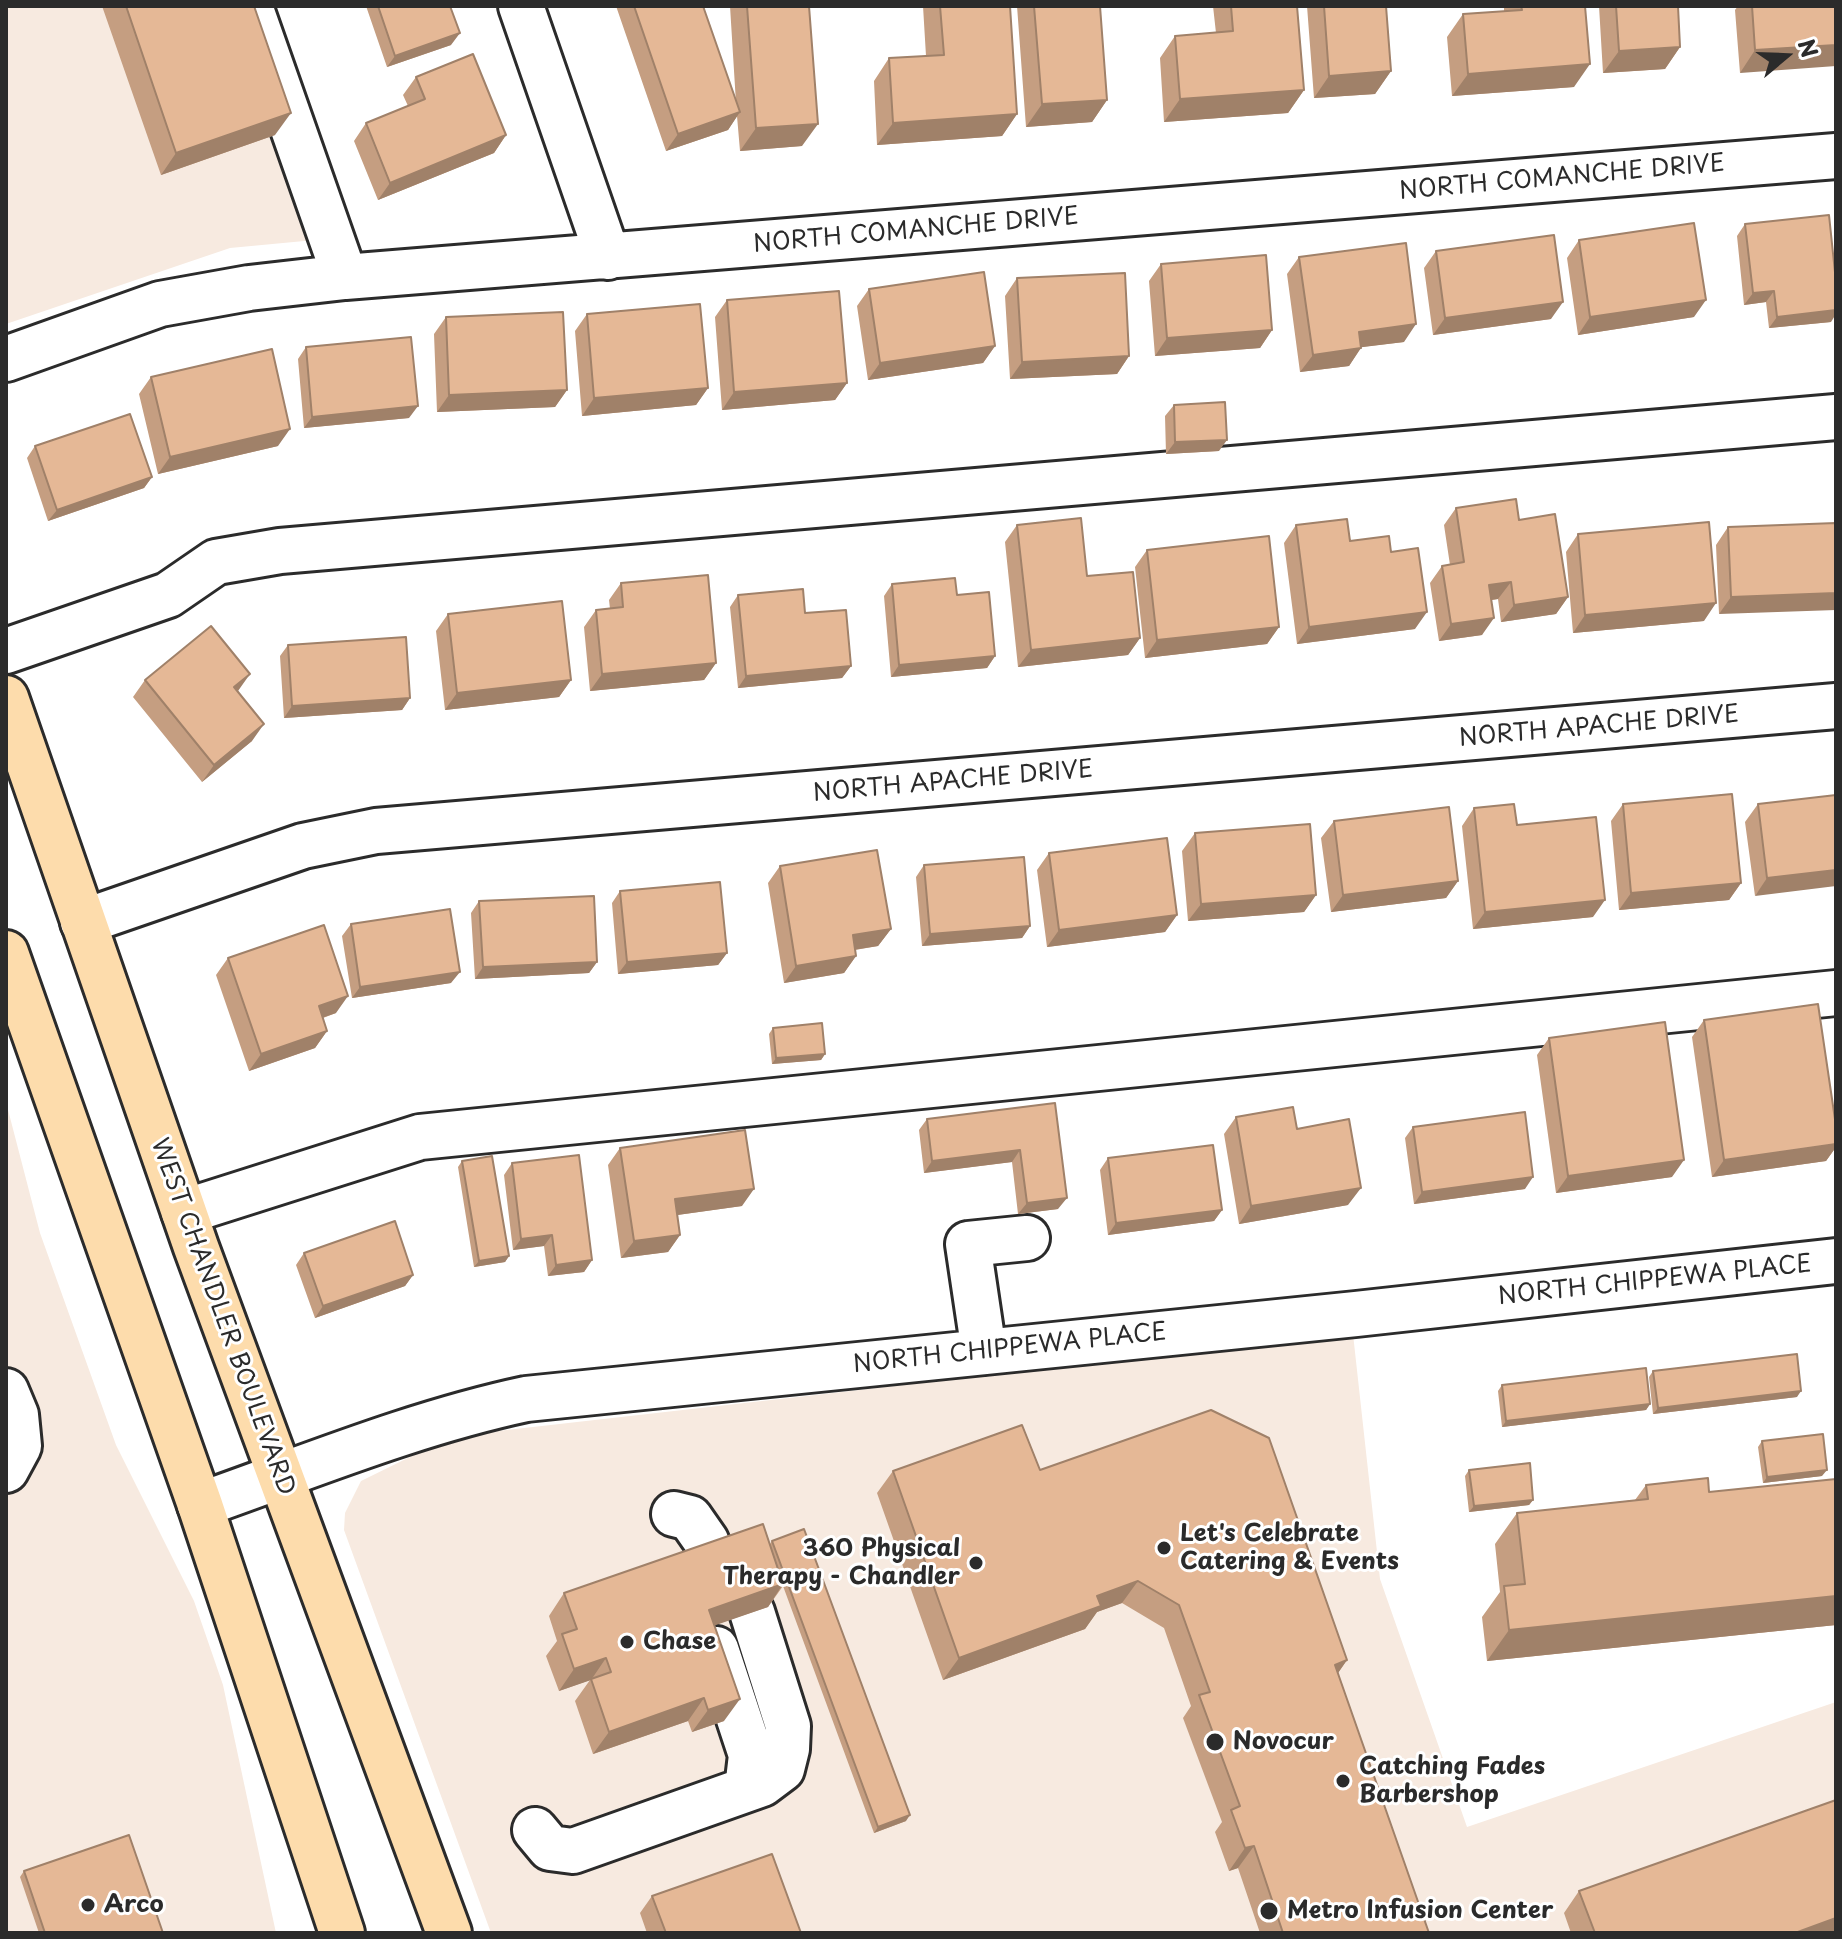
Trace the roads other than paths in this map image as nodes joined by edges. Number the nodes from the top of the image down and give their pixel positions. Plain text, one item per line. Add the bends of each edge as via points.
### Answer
1 (250, 6) edge
2 (521, 6) edge
3 (1836, 156) edge
4 (608, 257) junction
5 (345, 277) junction
6 (6, 359) edge
7 (1836, 417) edge
8 (6, 651) edge
9 (6, 698) edge
10 (1836, 706) edge
11 (83, 922) junction
12 (6, 953) edge
13 (1836, 993) edge
14 (184, 1212) junction
15 (1027, 1238) dead end
16 (1836, 1261) edge
17 (984, 1352) junction
18 (6, 1391) edge
19 (6, 1470) edge
20 (279, 1478) junction
21 (200, 1505) junction
22 (682, 1516) dead end
23 (711, 1559) edge
24 (731, 1620) edge
25 (535, 1830) dead end
26 (342, 1933) edge
27 (449, 1933) edge

1 - 5 street
2 - 4 street
3 - 4 street, NORTH COMANCHE DRIVE
4 - 5 street, NORTH COMANCHE DRIVE
5 - 6 street, NORTH COMANCHE DRIVE via 160,304
7 - 8 street via 280,551 216,562 168,595
9 - 11 main road, WEST CHANDLER BOULEVARD
10 - 11 street, NORTH APACHE DRIVE via 376,831 303,846
11 - 14 main road, WEST CHANDLER BOULEVARD
12 - 21 main road
13 - 14 street via 420,1137
14 - 20 main road, WEST CHANDLER BOULEVARD
15 - 17 street via 968,1244
16 - 17 street, NORTH CHIPPEWA PLACE
17 - 20 street, NORTH CHIPPEWA PLACE via 526,1399 409,1429
18 - 19 street via 16,1415 19,1446
20 - 21 street, NORTH CHIPPEWA PLACE
20 - 27 main road, WEST CHANDLER BOULEVARD
21 - 26 main road
22 - 23 street
24 - 25 street via 759,1783 573,1851 550,1848

